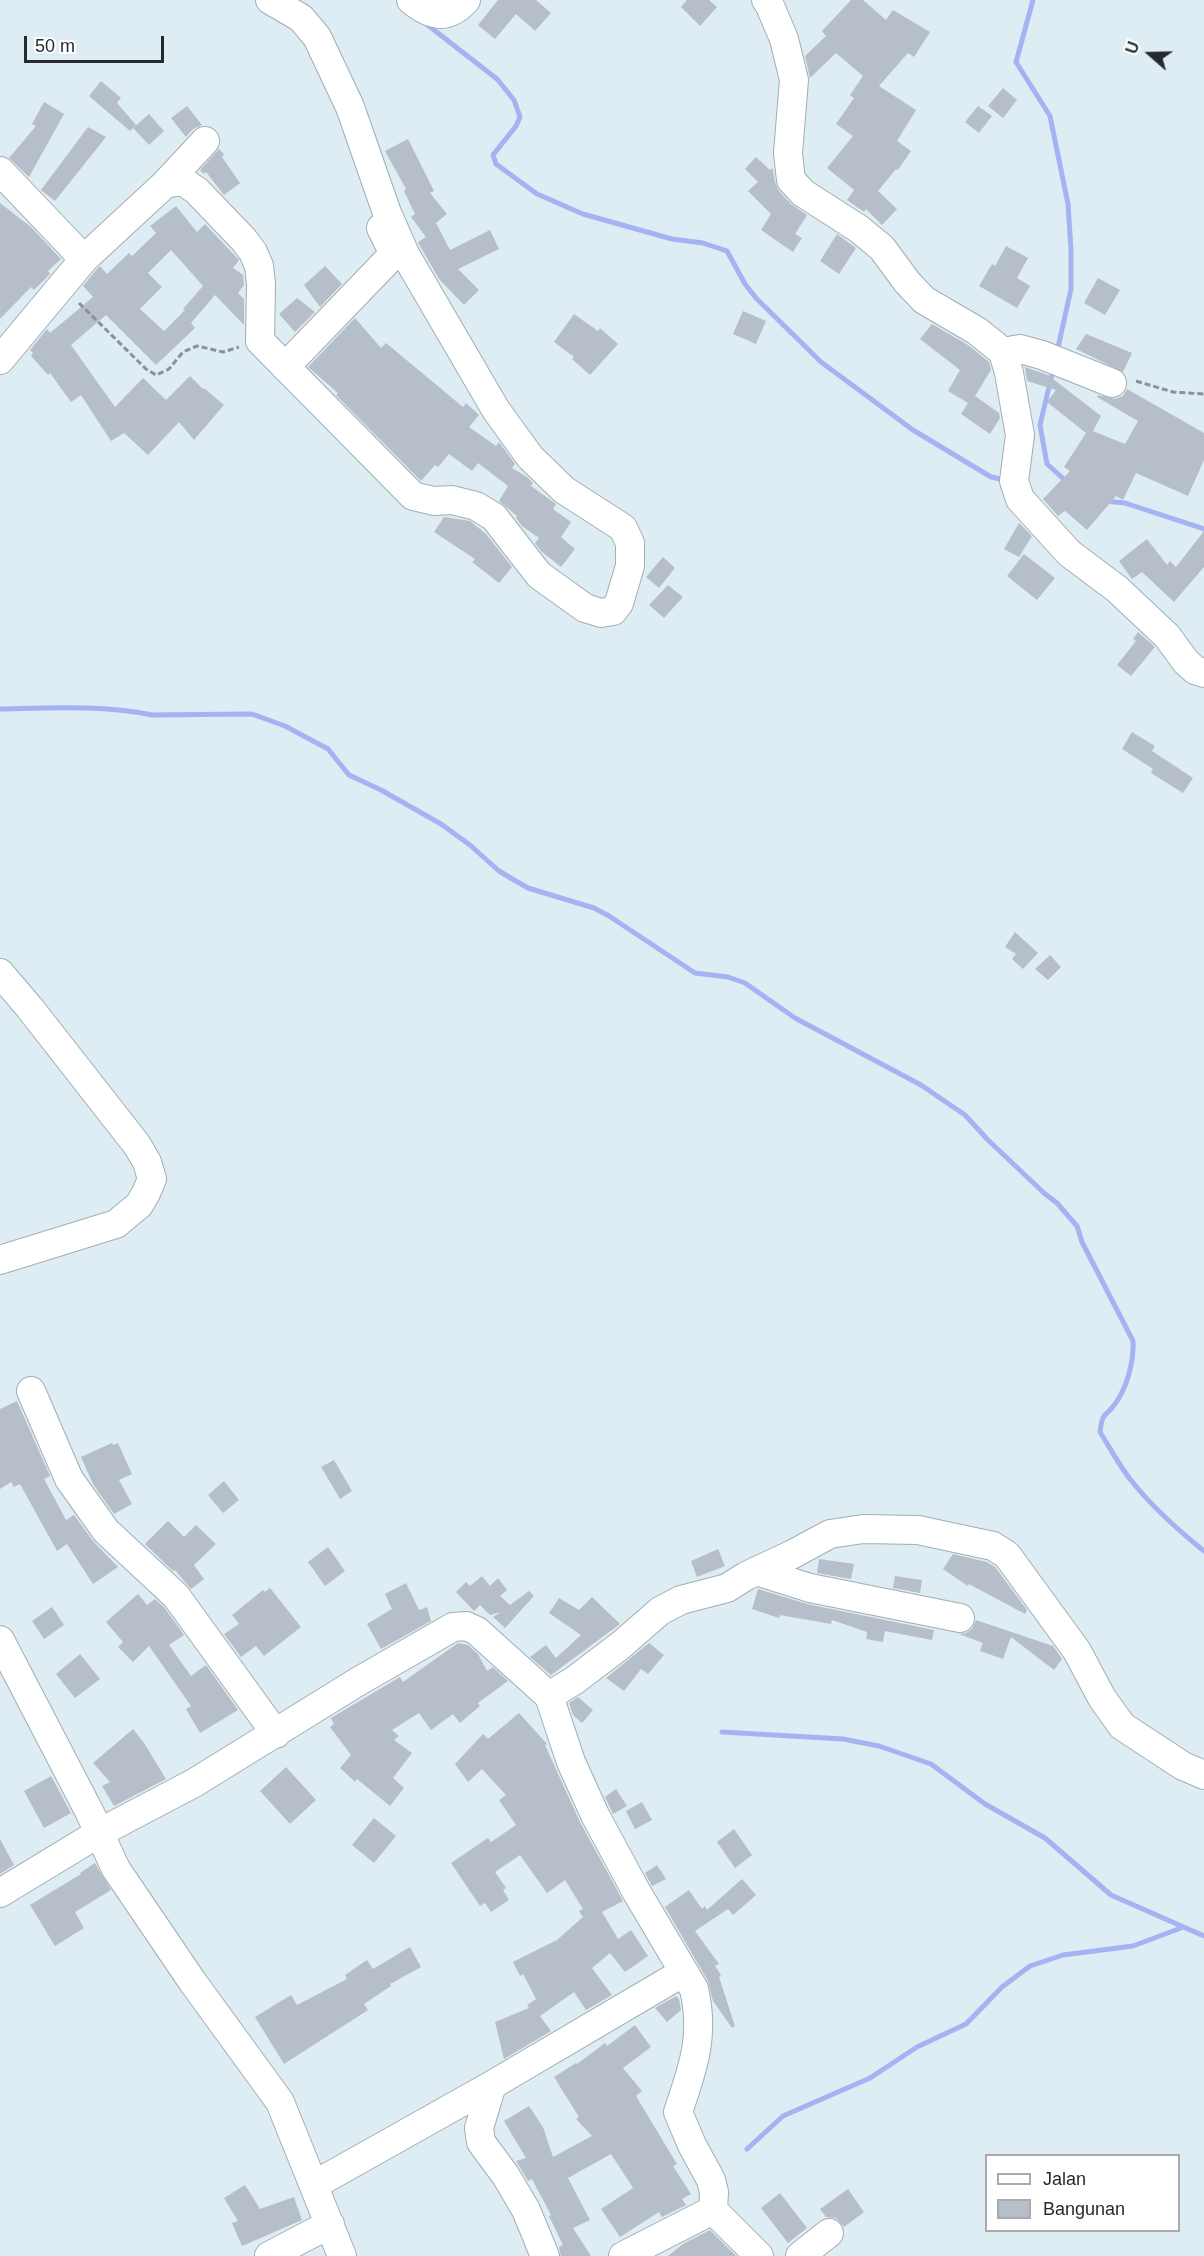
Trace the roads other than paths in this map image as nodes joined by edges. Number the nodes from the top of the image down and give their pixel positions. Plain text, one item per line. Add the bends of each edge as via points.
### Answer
1 (270, 0) edge
2 (411, 0) edge
3 (466, 0) edge
4 (766, 0) edge
5 (205, 141) dead end
6 (0, 171) edge
7 (165, 184) junction
8 (387, 213) junction
9 (84, 259) junction
10 (1003, 352) junction
11 (0, 360) edge
12 (285, 367) junction
13 (1112, 383) road end
14 (1204, 673) edge
15 (0, 973) edge
16 (0, 1260) edge
17 (31, 1391) dead end
18 (756, 1571) junction
19 (960, 1618) dead end
20 (0, 1640) edge
21 (549, 1696) junction
22 (276, 1734) junction
23 (1204, 1775) edge
24 (99, 1833) junction
25 (0, 1893) edge
26 (684, 1972) junction
27 (492, 2085) junction
28 (314, 2185) junction
29 (713, 2210) junction
30 (330, 2224) junction
31 (828, 2233) dead end
32 (269, 2256) edge
33 (342, 2256) edge
34 (545, 2256) edge
35 (623, 2256) edge
36 (759, 2256) edge
37 (800, 2256) edge

1 - 8 street via 301,18 317,37 350,107
2 - 3 street via 423,10 440,15
4 - 10 street via 784,39 794,80 788,153 791,180 803,193 882,248 924,300 977,331
5 - 7 street
6 - 9 street
7 - 9 street
7 - 12 street via 184,182 197,190 253,252 261,284 260,341
8 - 12 street via 380,225 392,249 389,259
8 - 12 street via 405,254 490,400 530,457 564,490 623,528 630,543 630,566 619,603 613,611 601,613 585,608 539,575 494,518 476,506 413,496
9 - 11 street
10 - 13 street via 1031,352
10 - 14 street via 1020,435 1014,481 1020,499 1069,553 1117,589 1167,636 1186,662
15 - 16 street via 137,1145 152,1179 139,1205 116,1224
17 - 22 street via 69,1479 106,1531 176,1596
18 - 19 street via 810,1588
18 - 21 street via 727,1588 681,1600 660,1611 621,1645
18 - 23 street via 830,1534 863,1529 918,1530 993,1546 1007,1555 1077,1652 1122,1726 1183,1766
20 - 24 street
21 - 22 street via 477,1631 466,1626 453,1627
21 - 26 street via 571,1762 595,1815
22 - 24 street
24 - 25 street
24 - 28 street via 116,1869 280,2102
26 - 27 street
26 - 29 street via 694,1989 699,2027 694,2065 678,2112 711,2180
27 - 28 street
27 - 34 street via 478,2128 481,2142 526,2210
28 - 30 street
29 - 35 street
29 - 36 street
30 - 32 street
30 - 33 street
31 - 37 street

